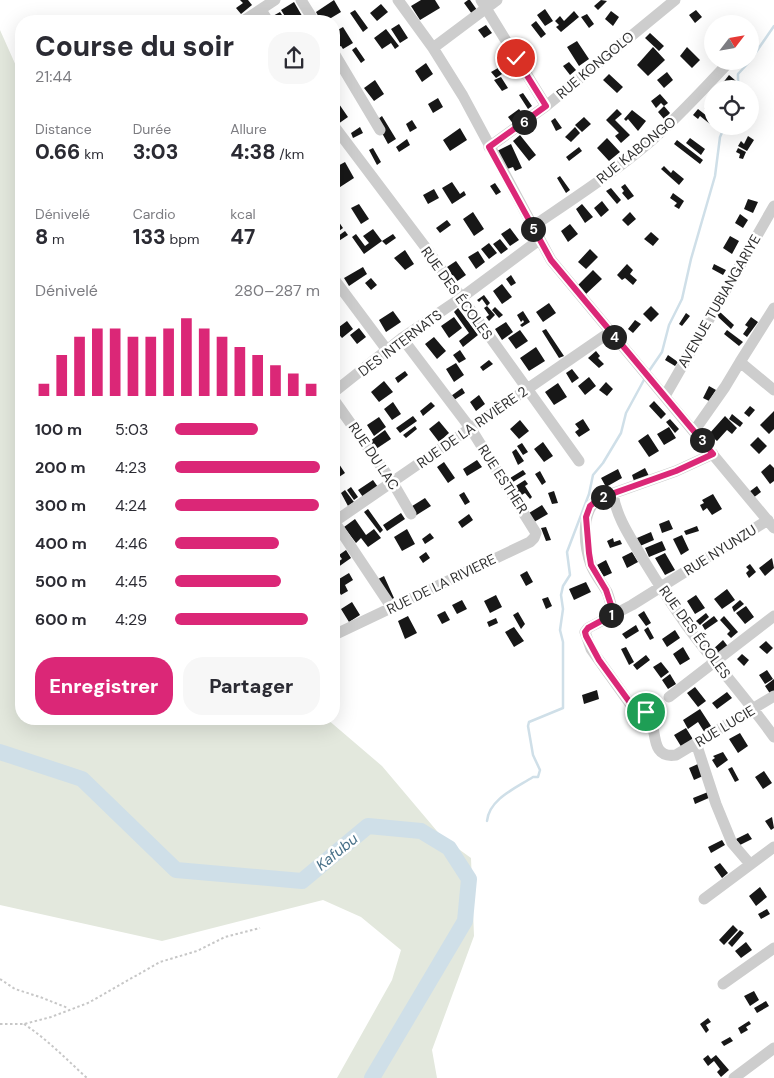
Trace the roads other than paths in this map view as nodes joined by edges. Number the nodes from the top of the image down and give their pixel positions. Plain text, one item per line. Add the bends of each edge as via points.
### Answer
1 (275, 0) edge
2 (301, 0) edge
3 (398, 0) edge
4 (497, 0) edge
5 (675, 0) edge
6 (484, 4) edge
7 (261, 10) junction
8 (253, 15) edge
9 (264, 15) edge
10 (310, 15) edge
11 (433, 48) junction
12 (340, 63) edge
13 (722, 70) edge
14 (546, 106) junction
15 (380, 130) dead end
16 (340, 134) edge
17 (489, 147) junction
18 (774, 206) edge
19 (532, 227) junction
20 (539, 240) junction
21 (340, 287) edge
22 (461, 298) junction
23 (774, 308) edge
24 (610, 332) junction
25 (402, 338) junction
26 (387, 350) junction
27 (740, 362) junction
28 (340, 387) edge
29 (527, 388) junction
30 (774, 390) edge
31 (665, 396) junction
32 (340, 408) edge
33 (471, 429) junction
34 (694, 432) junction
35 (713, 454) junction
36 (579, 461) dead end
37 (393, 483) junction
38 (613, 494) junction
39 (411, 514) dead end
40 (340, 518) edge
41 (532, 524) joint
42 (771, 524) edge
43 (340, 531) edge
44 (661, 587) junction
45 (392, 608) junction
46 (614, 614) junction
47 (774, 616) edge
48 (340, 632) edge
49 (716, 663) junction
50 (774, 696) edge
51 (669, 697) dead end
52 (754, 708) junction
53 (774, 737) edge
54 (696, 743) junction
55 (676, 755) joint
56 (774, 847) edge
57 (750, 864) junction
58 (704, 898) dead end
59 (774, 948) edge
60 (723, 984) dead end
61 (774, 1048) edge
62 (734, 1078) edge

1 - 7 street
2 - 10 street
3 - 11 street
4 - 6 street
5 - 14 street, RUE KONGOLO
6 - 11 street
6 - 14 street
7 - 8 street
7 - 9 street
11 - 17 street
12 - 15 street
13 - 19 street, RUE KABONGO via 651,141
14 - 17 street, RUE KONGOLO
16 - 22 street, RUE DES ÉCOLES
17 - 19 street
18 - 31 street, AVENUE TUBIANGARIYE
19 - 20 street
20 - 22 street, DES INTERNATS
20 - 24 street via 551,260
21 - 26 street
22 - 25 street, DES INTERNATS
22 - 29 street, RUE DES ÉCOLES
23 - 27 street
24 - 29 street, RUE DE LA RIVIÈRE 2
24 - 31 street
25 - 26 street, DES INTERNATS
25 - 33 street, RUE ESTHER
26 - 28 street, DES INTERNATS
27 - 30 street
27 - 34 street
29 - 33 street, RUE DE LA RIVIÈRE 2
29 - 36 street, RUE DES ÉCOLES
31 - 34 street
32 - 37 street, RUE DU LAC
33 - 37 street, RUE DE LA RIVIÈRE 2
33 - 41 street, RUE ESTHER
34 - 35 street
35 - 38 street
35 - 42 street
37 - 39 street, RUE DU LAC
37 - 40 street, RUE DE LA RIVIÈRE 2
38 - 44 street, RUE DES ÉCOLES via 622,523
38 - 46 street via 594,501 586,517 591,565 606,590
41 - 45 street, RUE DE LA RIVIERE via 536,533 530,542
42 - 44 street, RUE NYUNZU
43 - 45 street
44 - 46 street, RUE NYUNZU
44 - 49 street, RUE DES ÉCOLES
45 - 48 street, RUE DE LA RIVIERE
46 - 55 street, RUE NYUNZU via 585,632 591,649 634,708 649,714 654,724 655,741 662,754
47 - 49 street
49 - 51 street
49 - 52 street, RUE DES ÉCOLES
50 - 52 street, RUE LUCIE
52 - 53 street, RUE DES ÉCOLES
52 - 54 street, RUE LUCIE
54 - 55 street, RUE LUCIE
54 - 57 street via 732,843
56 - 57 street
57 - 58 street
59 - 60 street
61 - 62 street

